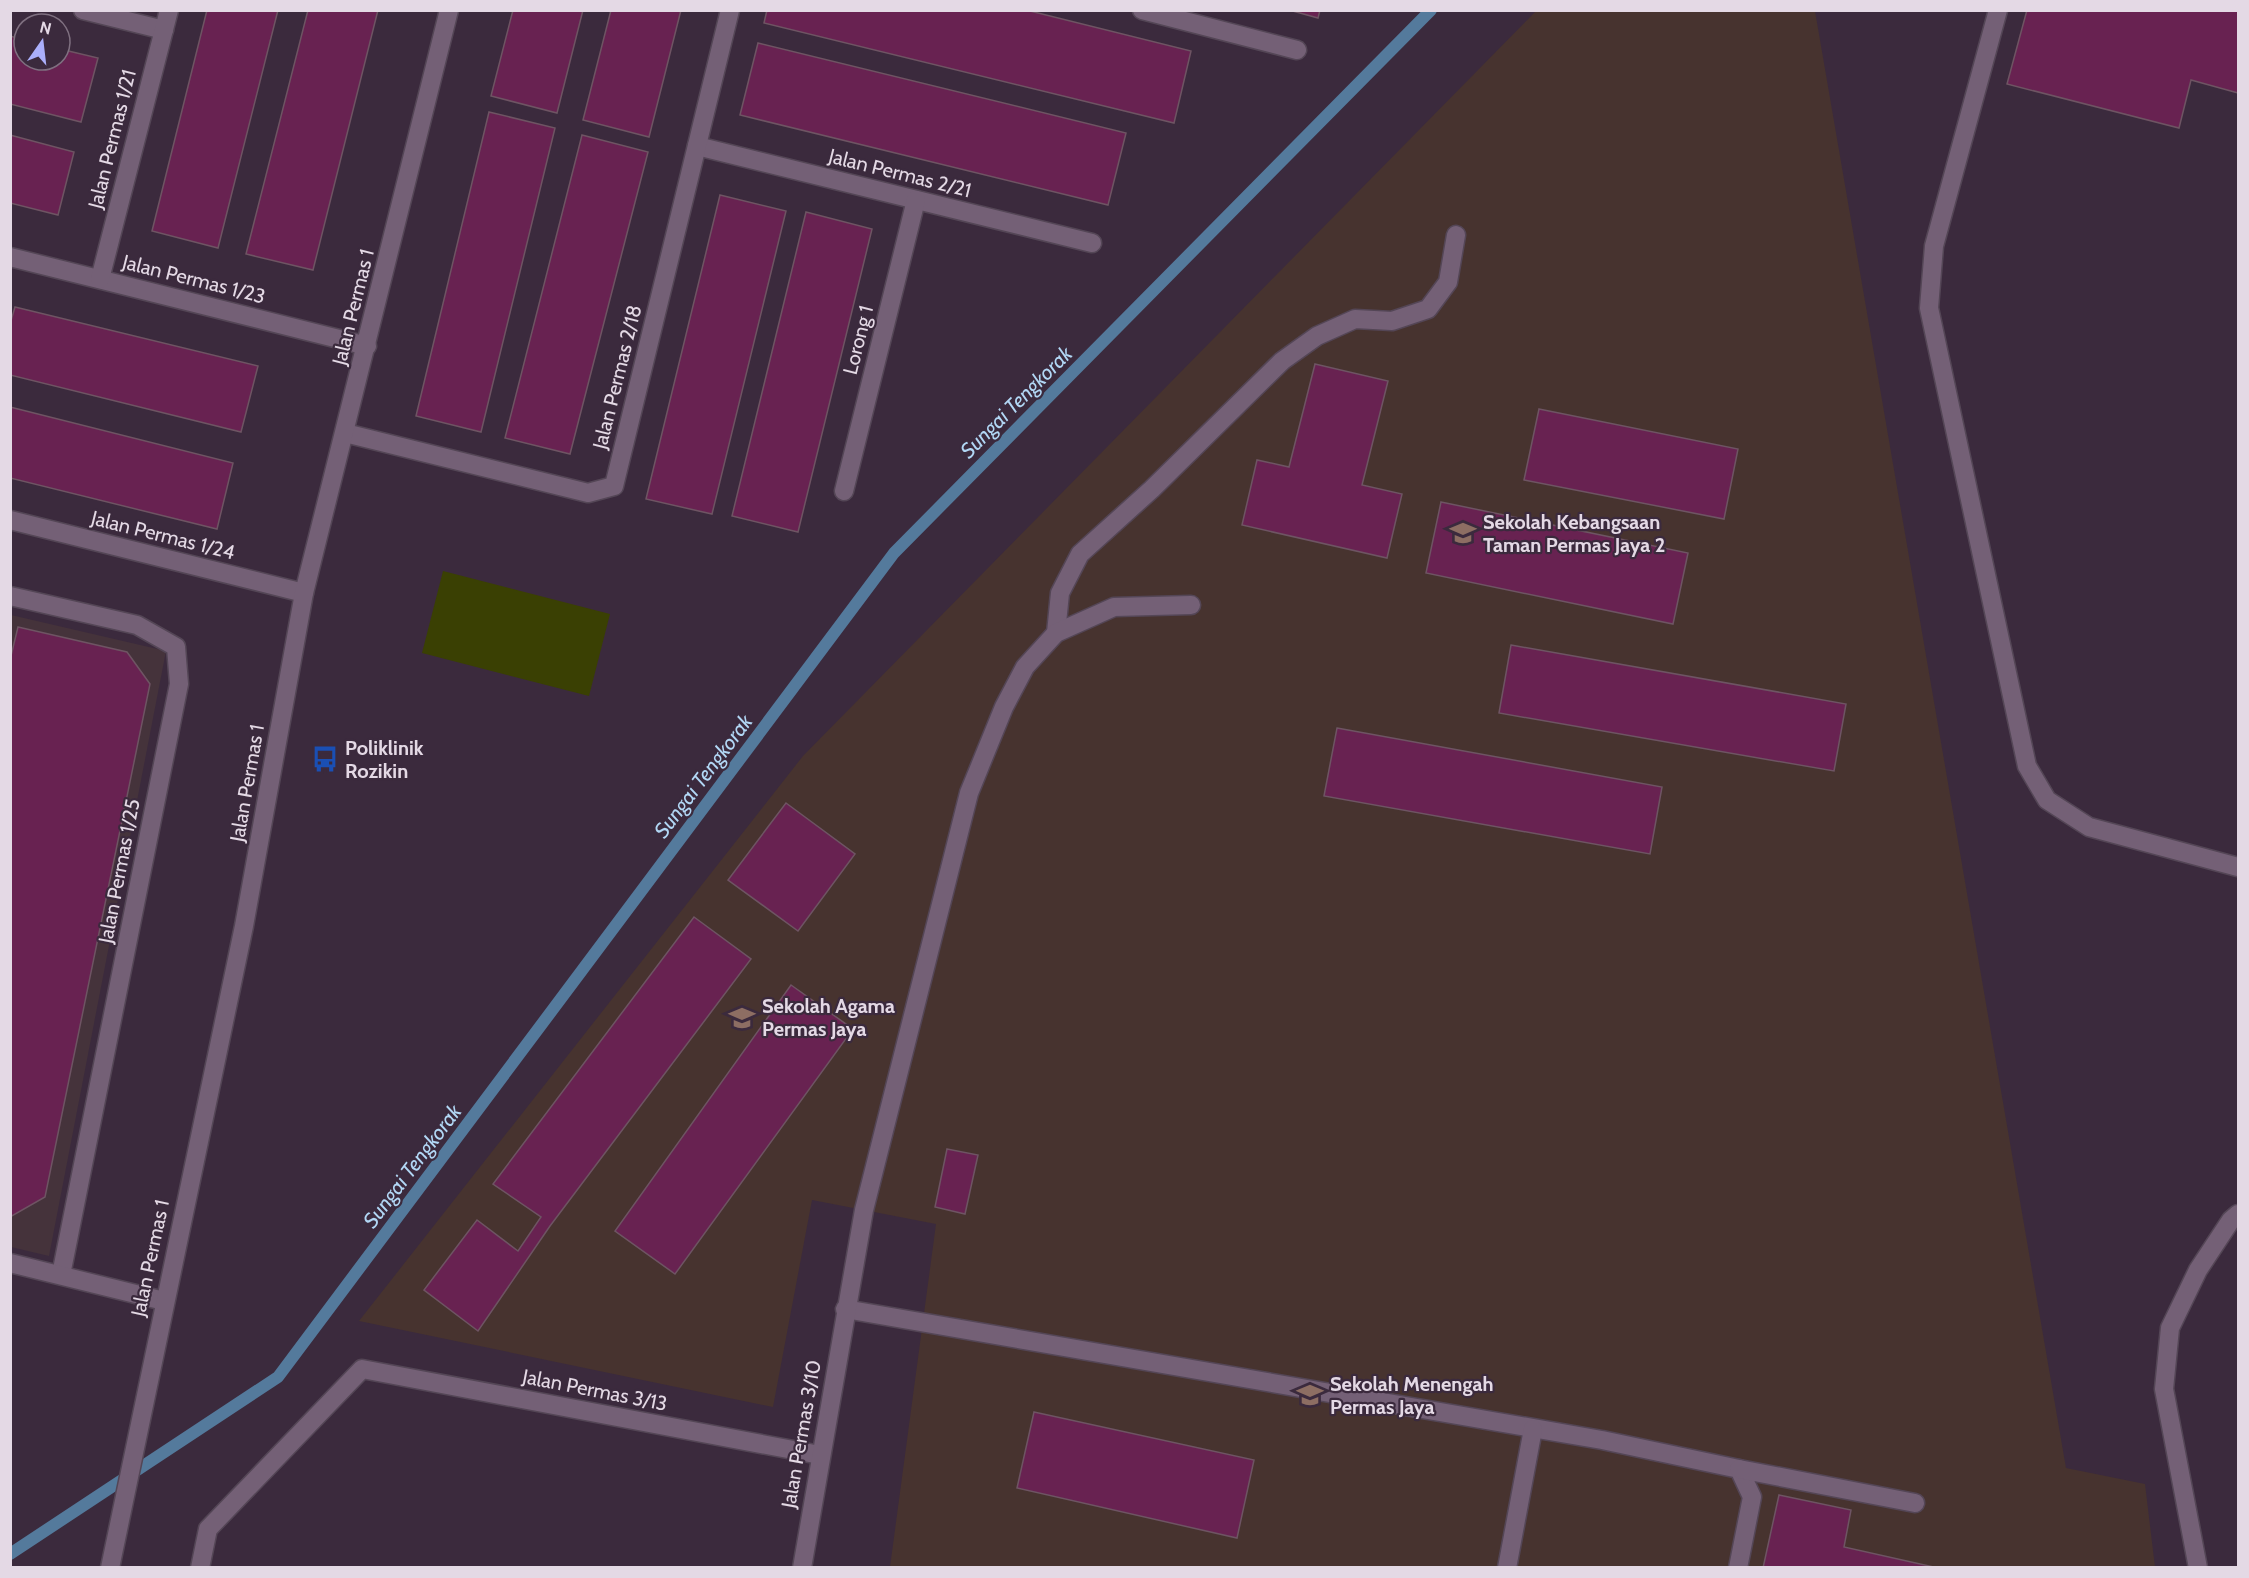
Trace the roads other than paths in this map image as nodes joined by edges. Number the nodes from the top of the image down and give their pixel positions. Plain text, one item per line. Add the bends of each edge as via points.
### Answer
1 (83, 10) edge
2 (169, 10) edge
3 (449, 10) edge
4 (730, 10) edge
5 (1142, 10) edge
6 (1998, 10) edge
7 (164, 30) junction
8 (1297, 50) dead end
9 (697, 146) junction
10 (916, 200) junction
11 (1456, 235) dead end
12 (1092, 243) dead end
13 (10, 257) edge
14 (100, 279) junction
15 (367, 346) junction
16 (345, 434) junction
17 (844, 491) dead end
18 (10, 520) edge
19 (304, 593) junction
20 (10, 596) edge
21 (1191, 605) dead end
22 (1056, 633) junction
23 (2238, 867) edge
24 (2238, 1214) edge
25 (10, 1263) edge
26 (61, 1275) junction
27 (164, 1301) junction
28 (845, 1309) junction
29 (1533, 1429) junction
30 (820, 1455) junction
31 (1739, 1468) junction
32 (1915, 1503) dead end
33 (110, 1568) edge
34 (200, 1568) edge
35 (802, 1568) edge
36 (1507, 1568) edge
37 (1738, 1568) edge
38 (2198, 1568) edge

1 - 7 street
2 - 7 street, Jalan Permas 1/21
3 - 15 street, Jalan Permas 1
4 - 9 street, Jalan Permas 2/18
5 - 8 street
6 - 23 street via 1934,246 1929,308 2027,766 2047,800 2089,827
7 - 14 street, Jalan Permas 1/21
9 - 10 street, Jalan Permas 2/21
9 - 16 street, Jalan Permas 2/18 via 614,486 588,493
10 - 12 street, Jalan Permas 2/21
10 - 17 street, Lorong 1
11 - 22 street via 1448,282 1428,309 1392,321 1355,319 1317,336 1291,355 1080,554 1060,593
13 - 14 street, Jalan Permas 1/23
14 - 15 street, Jalan Permas 1/23
15 - 16 street, Jalan Permas 1
16 - 19 street, Jalan Permas 1
18 - 19 street, Jalan Permas 1/24
19 - 27 street, Jalan Permas 1 via 244,926
20 - 26 street, Jalan Permas 1/25 via 137,625 176,647 179,684
21 - 22 street via 1114,607
22 - 28 street, Jalan Permas 3/10 via 1025,667 969,793 864,1210
24 - 38 street via 2198,1270 2170,1328 2164,1389
25 - 26 street
26 - 27 street
27 - 33 street, Jalan Permas 1
28 - 29 street
28 - 30 street, Jalan Permas 3/10
29 - 31 street
29 - 36 street
30 - 34 street, Jalan Permas 3/13 via 362,1369 208,1529
30 - 35 street, Jalan Permas 3/10
31 - 32 street
31 - 37 street via 1752,1497

